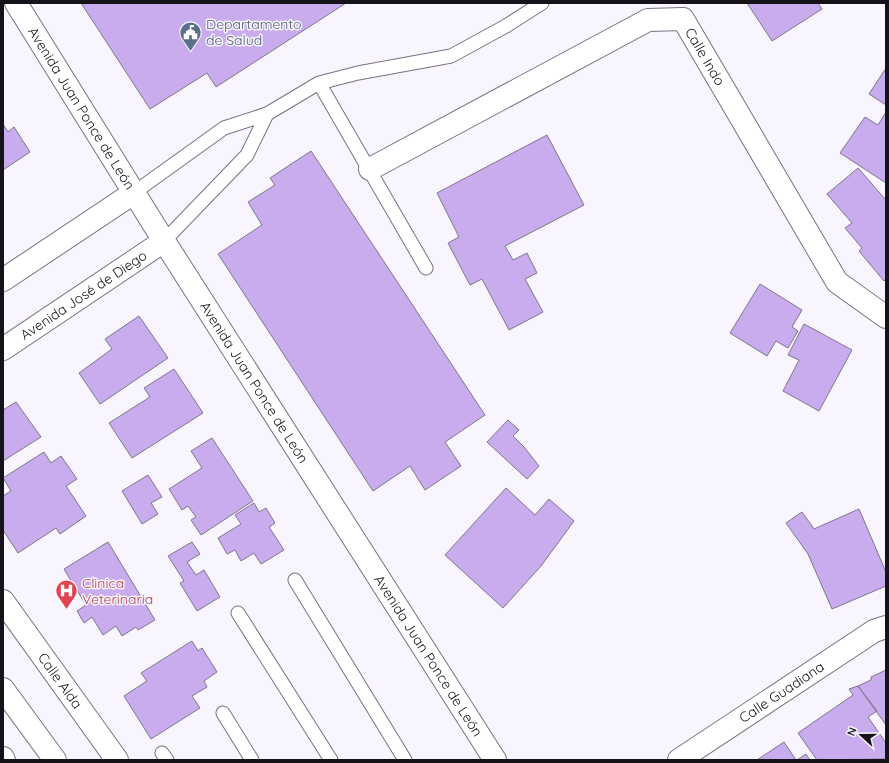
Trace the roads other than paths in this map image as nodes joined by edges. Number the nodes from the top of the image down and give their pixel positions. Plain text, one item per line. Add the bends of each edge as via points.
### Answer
1 (16, 3) edge
2 (542, 3) edge
3 (319, 84) junction
4 (267, 114) junction
5 (370, 169) junction
6 (135, 192) junction
7 (164, 241) junction
8 (426, 268) dead end
9 (3, 280) edge
10 (886, 317) edge
11 (3, 349) edge
12 (295, 580) dead end
13 (3, 601) edge
14 (238, 614) dead end
15 (886, 627) edge
16 (3, 689) edge
17 (223, 713) dead end
18 (55, 760) edge
19 (117, 760) edge
20 (252, 760) edge
21 (331, 760) edge
22 (405, 760) edge
23 (495, 760) edge
24 (679, 760) edge

1 - 6 main road, Avenida Juan Ponce de León
2 - 3 lane via 451,56 358,73
3 - 4 lane
3 - 5 lane
4 - 6 lane via 224,128
4 - 7 lane via 247,155
5 - 8 lane
5 - 10 main road, Calle Indo via 648,20 683,19 836,282
6 - 7 main road, Avenida Juan Ponce de León
6 - 9 main road
7 - 11 main road, Avenida José de Diego
7 - 23 main road, Avenida Juan Ponce de León
12 - 22 lane
13 - 19 main road, Calle Alda
14 - 21 lane
15 - 24 main road, Calle Guadiana via 874,631
16 - 18 main road
17 - 20 lane

